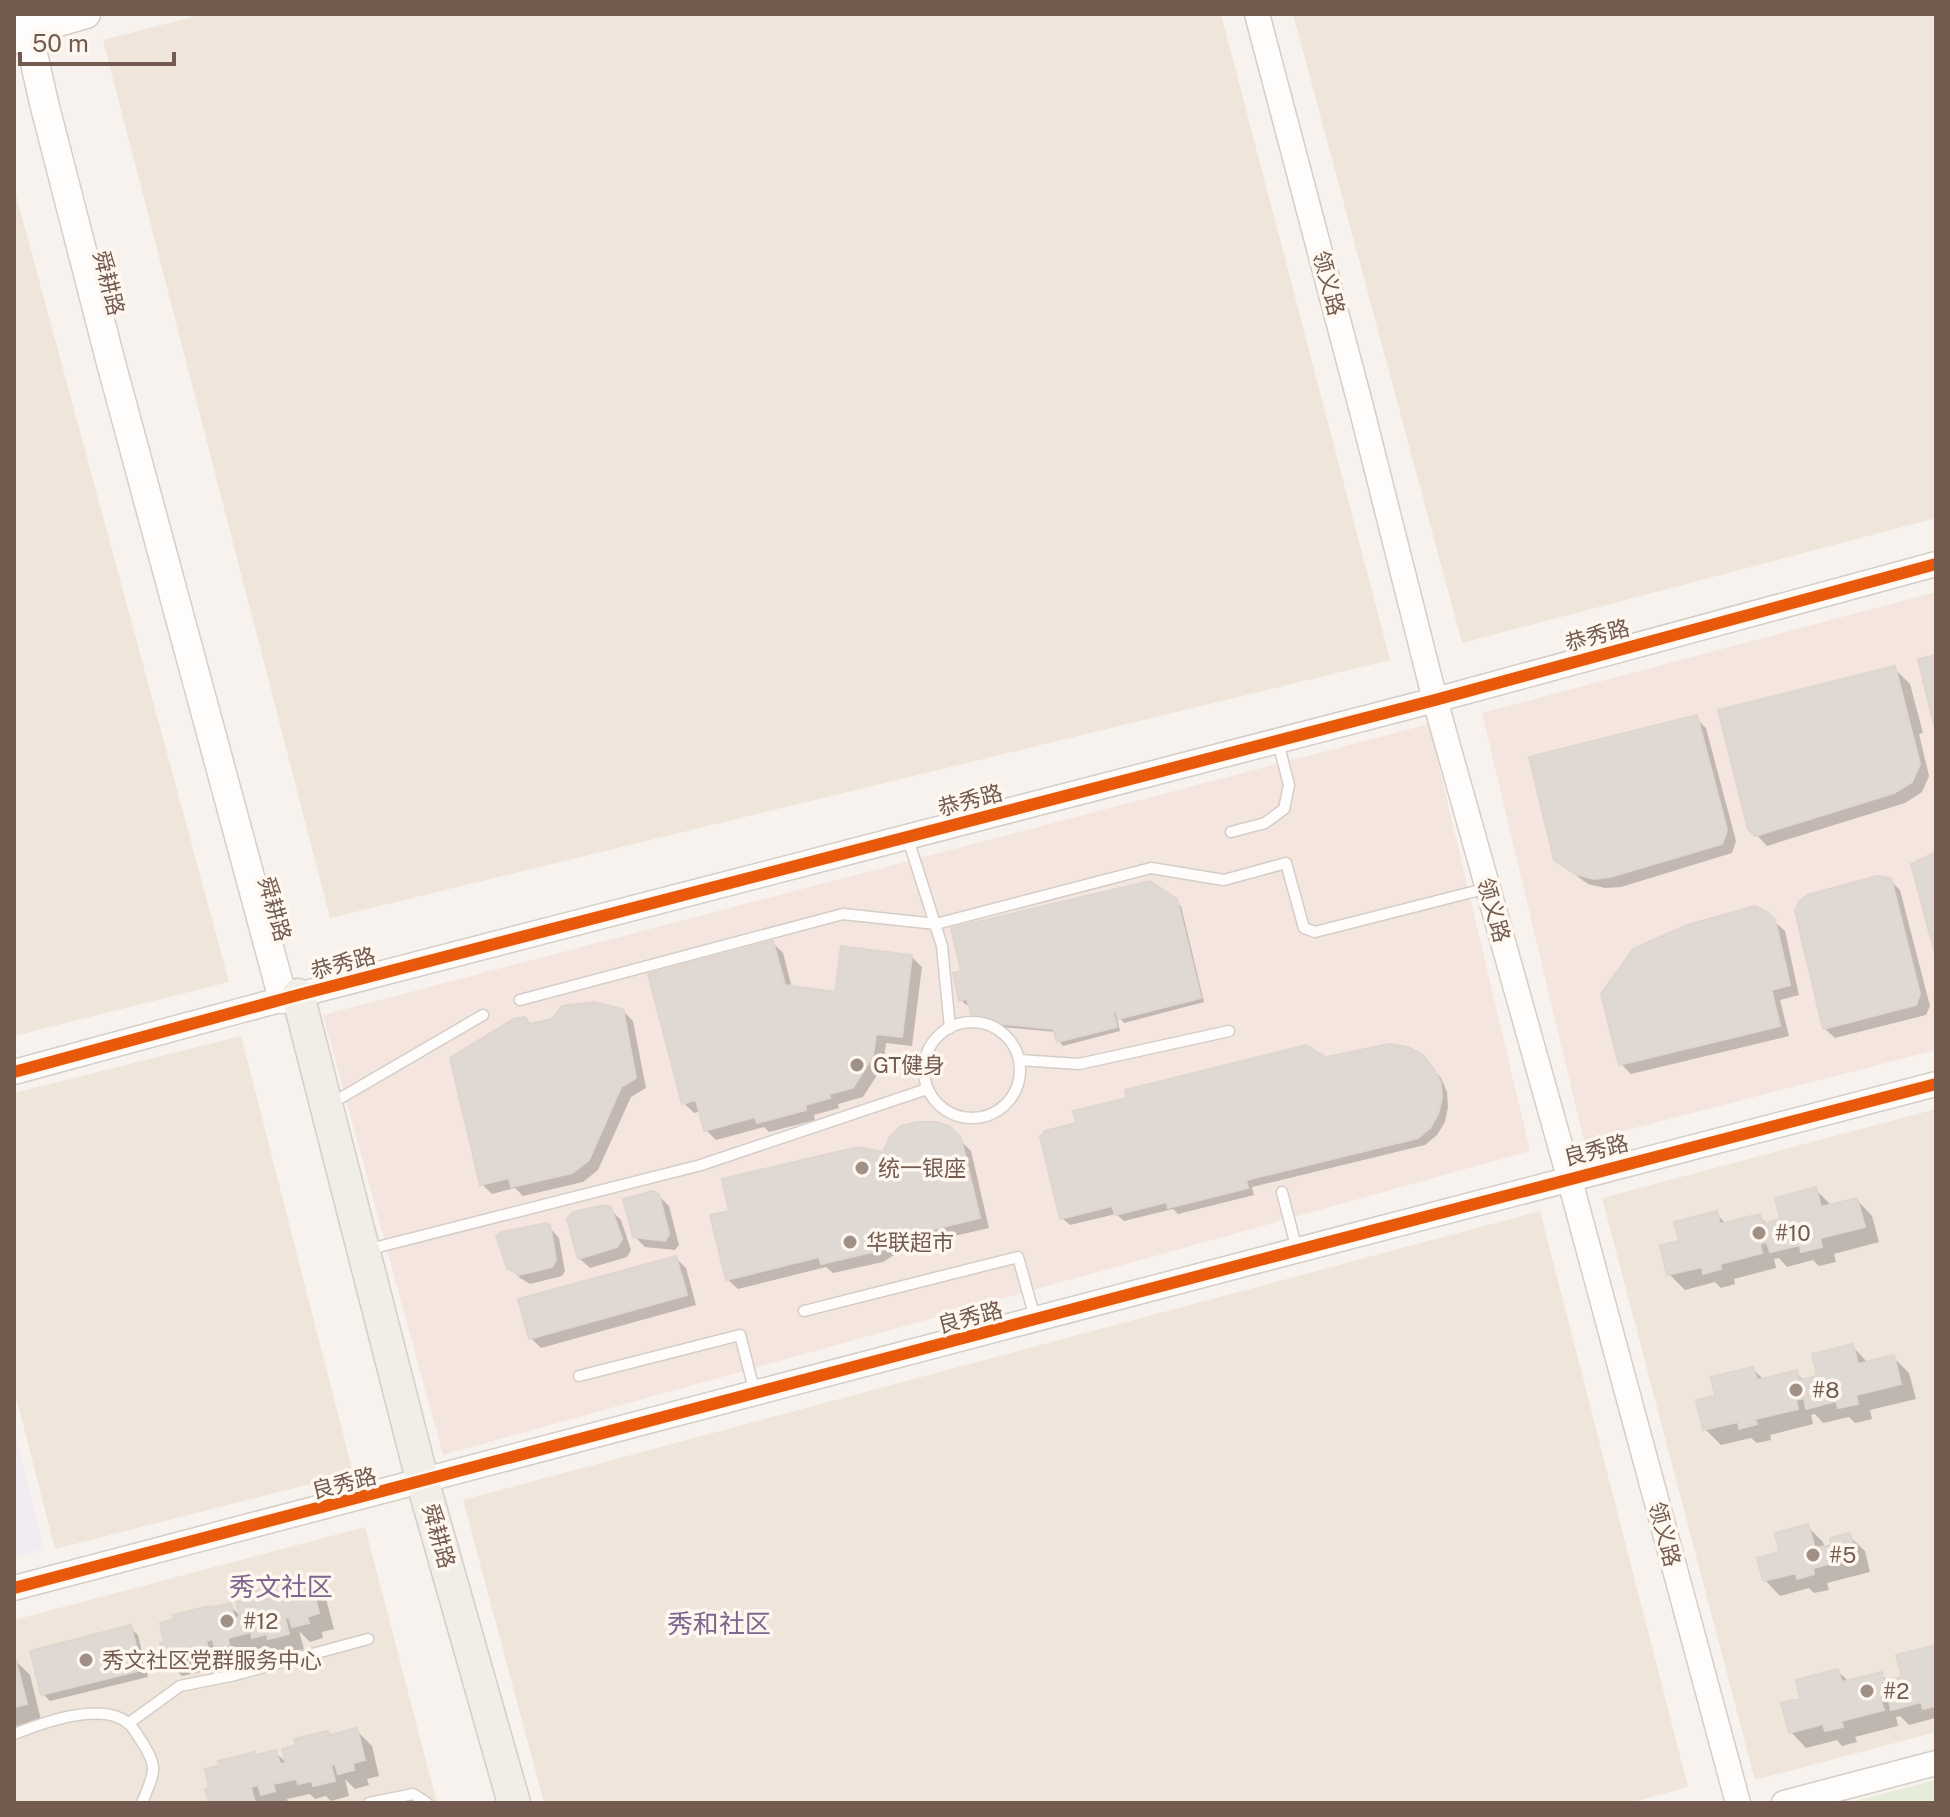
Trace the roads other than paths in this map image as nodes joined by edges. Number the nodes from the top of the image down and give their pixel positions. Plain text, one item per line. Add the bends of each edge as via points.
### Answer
1 (86, 14) edge
2 (1257, 14) edge
3 (30, 25) edge
4 (1936, 564) edge
5 (1435, 700) junction
6 (1277, 740) junction
7 (1231, 832) dead end
8 (908, 837) junction
9 (1488, 888) junction
10 (936, 924) junction
11 (291, 997) junction
12 (520, 1000) dead end
13 (483, 1015) dead end
14 (950, 1028) junction
15 (1229, 1031) dead end
16 (1019, 1060) junction
17 (14, 1072) edge
18 (1936, 1084) edge
19 (927, 1089) junction
20 (327, 1106) junction
21 (1569, 1177) junction
22 (1282, 1192) dead end
23 (1297, 1250) junction
24 (364, 1251) junction
25 (804, 1311) dead end
26 (1035, 1320) junction
27 (579, 1376) dead end
28 (755, 1395) junction
29 (415, 1486) junction
30 (14, 1588) edge
31 (368, 1639) dead end
32 (129, 1723) junction
33 (14, 1734) edge
34 (1936, 1763) edge
35 (142, 1803) edge
36 (369, 1803) edge
37 (427, 1803) edge
38 (493, 1803) edge
39 (514, 1803) edge
40 (1738, 1803) edge
41 (1784, 1803) edge

1 - 3 main road
2 - 5 street, 领义路
3 - 11 main road, 舜耕路 via 44,103 115,378
4 - 5 street, 恭秀路
5 - 6 street, 恭秀路
5 - 9 street, 领义路
6 - 7 lane via 1289,785 1284,809 1265,823
6 - 8 street, 恭秀路
8 - 10 lane
8 - 11 street, 恭秀路
9 - 10 lane via 1315,932 1304,928 1286,863 1224,880 1151,868
9 - 21 street, 领义路
10 - 12 lane via 843,914
10 - 14 lane
11 - 17 street, 恭秀路
11 - 20 main road, 舜耕路
11 - 29 main road, 舜耕路 via 342,1240
13 - 20 lane
14 - 16 lane via 974,1022 989,1025 1003,1033
14 - 19 lane via 925,1057
15 - 16 lane via 1079,1064
16 - 19 lane via 1016,1091 1007,1104 979,1118 948,1112
18 - 21 street, 良秀路
19 - 24 lane via 701,1165
20 - 24 main road, 舜耕路
21 - 23 street, 良秀路
21 - 40 street, 领义路
22 - 23 lane
23 - 26 street, 良秀路
24 - 29 main road, 舜耕路
25 - 26 lane via 1018,1257
26 - 28 street, 良秀路
27 - 28 lane via 740,1335
28 - 29 street, 良秀路
29 - 30 street, 良秀路
29 - 38 main road, 舜耕路
29 - 39 main road, 舜耕路
31 - 32 lane via 180,1686
32 - 33 lane via 85,1712
32 - 35 lane via 153,1764 154,1777
34 - 41 street
36 - 37 lane via 413,1794

